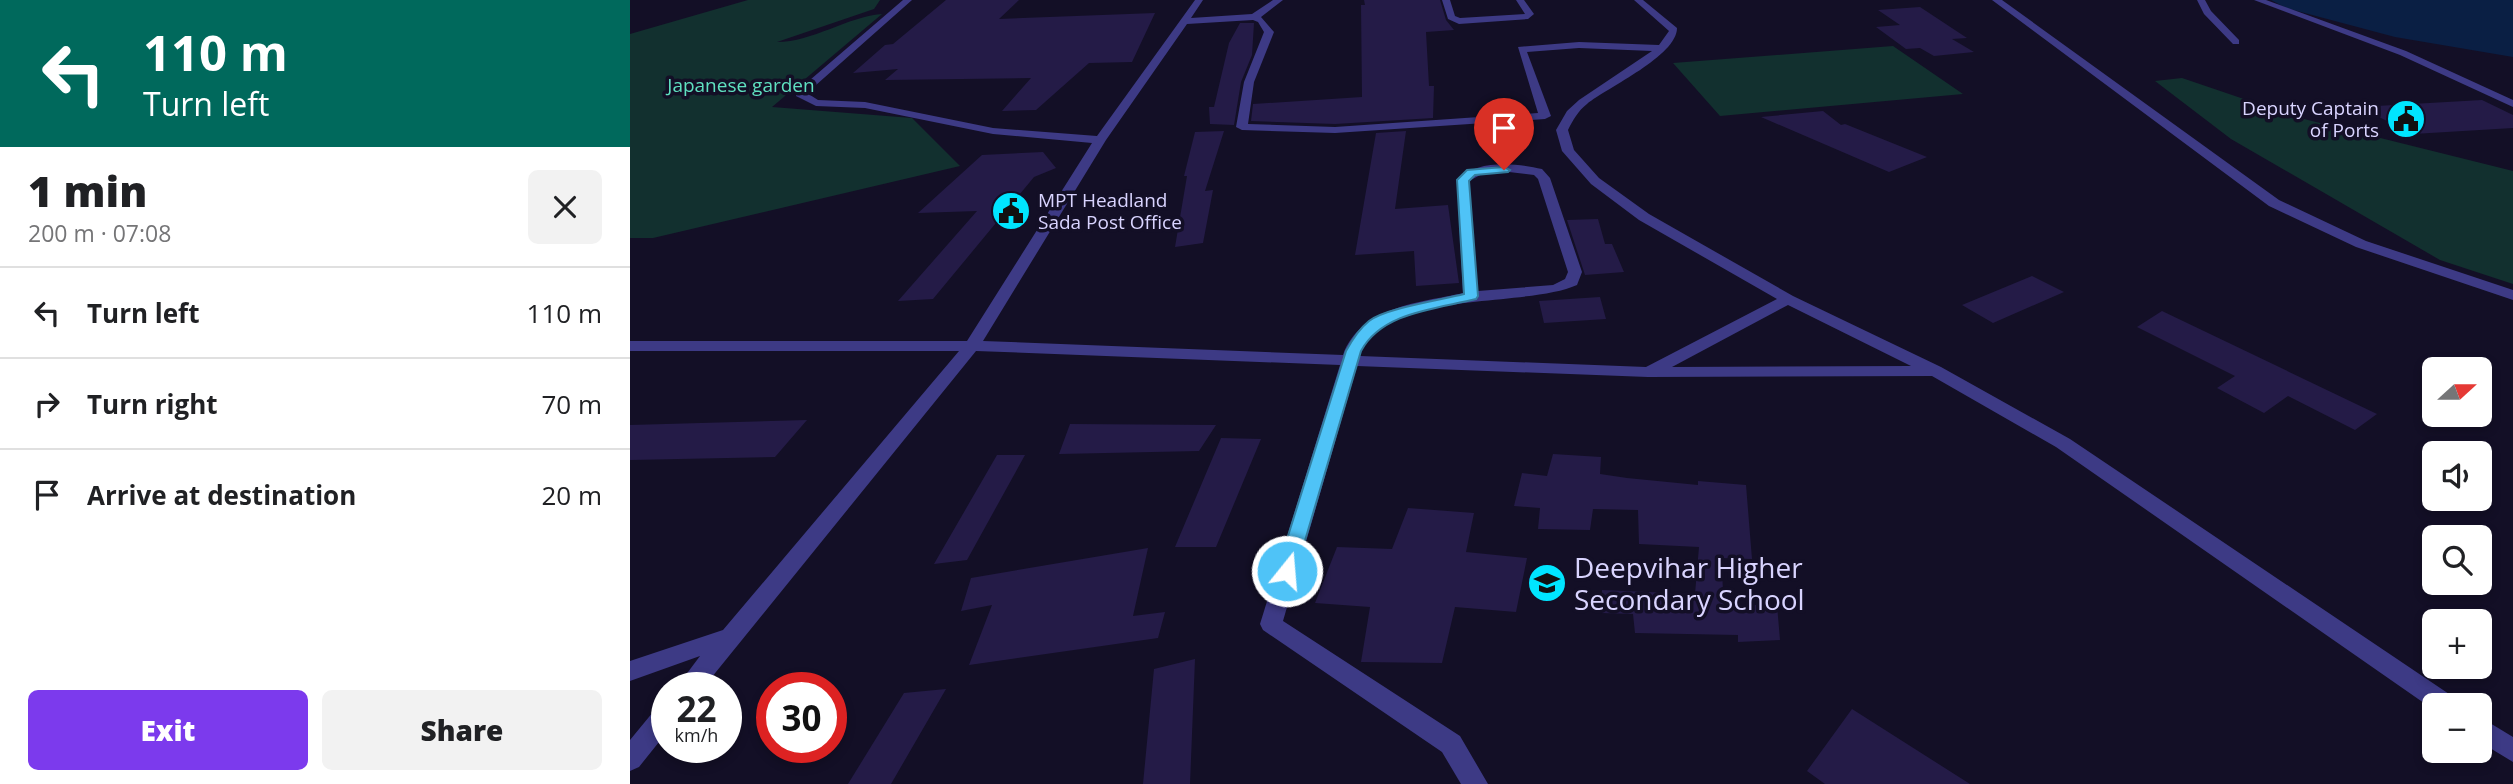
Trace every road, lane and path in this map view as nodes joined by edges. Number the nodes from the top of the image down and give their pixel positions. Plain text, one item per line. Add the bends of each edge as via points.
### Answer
1 (908, 0) edge
2 (1199, 0) edge
3 (1279, 0) edge
4 (1446, 0) edge
5 (1520, 0) edge
6 (1638, 0) edge
7 (1996, 0) edge
8 (2201, 0) edge
9 (2258, 0) edge
10 (1254, 17) junction
11 (1186, 21) junction
12 (2236, 42) dead end
13 (1661, 48) junction
14 (2513, 104) edge
15 (1100, 140) junction
16 (2513, 295) edge
17 (1471, 296) junction
18 (1788, 299) junction
19 (630, 346) edge
20 (972, 346) junction
21 (1350, 361) junction
22 (1935, 371) junction
23 (1648, 372) junction
24 (729, 637) junction
25 (630, 671) edge
26 (701, 672) edge
27 (2428, 693) edge
28 (651, 733) edge
29 (2492, 737) edge
30 (2513, 751) edge
31 (630, 759) edge
32 (1475, 784) edge

1 - 15 street via 800,94 816,103 865,105 993,131
2 - 11 street
3 - 10 street
4 - 5 street via 1451,17 1459,21 1528,16
6 - 13 street via 1674,30
7 - 16 street via 2274,203 2366,246
8 - 12 street
9 - 14 street via 2403,53
10 - 11 street
10 - 13 street via 1269,32 1249,82 1242,127 1335,130 1545,116 1521,49 1579,45
11 - 15 street
13 - 18 street via 1573,110 1562,130 1568,151 1595,181 1644,217
15 - 20 street
17 - 17 street via 1463,180 1471,172 1484,170 1538,172 1544,178 1575,272 1572,282 1556,289
17 - 21 street via 1375,323 1360,338
18 - 22 street
18 - 23 street
19 - 20 street
20 - 21 street
20 - 24 street
21 - 23 street
21 - 32 street via 1271,624 1451,744
22 - 23 street
22 - 27 street via 2063,443
24 - 25 street
24 - 26 street
28 - 31 street
29 - 30 street

